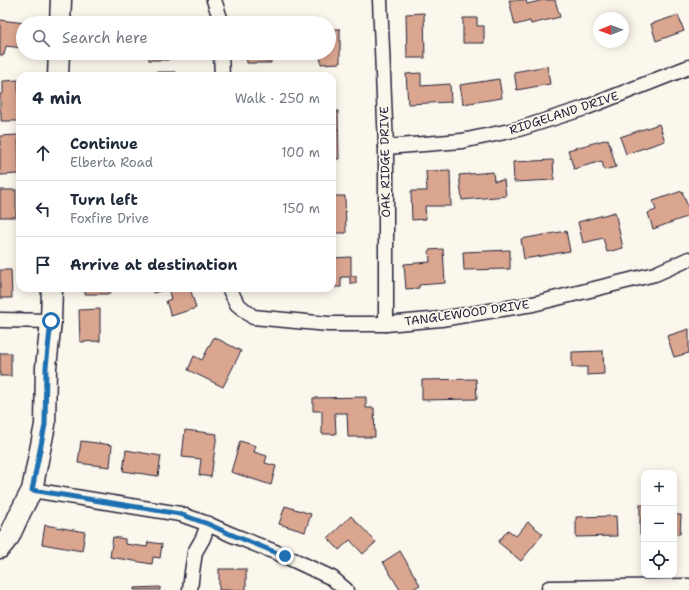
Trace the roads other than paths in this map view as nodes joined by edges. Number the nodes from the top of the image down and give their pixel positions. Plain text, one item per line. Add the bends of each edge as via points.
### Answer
1 (61, 0) edge
2 (214, 0) edge
3 (380, 0) edge
4 (60, 16) edge
5 (219, 16) edge
6 (59, 60) edge
7 (221, 60) edge
8 (689, 67) edge
9 (58, 72) edge
10 (222, 72) edge
11 (386, 147) junction
12 (689, 259) edge
13 (52, 292) edge
14 (231, 292) edge
15 (0, 320) edge
16 (51, 321) junction
17 (386, 324) junction
18 (32, 490) junction
19 (208, 524) junction
20 (0, 548) edge
21 (689, 586) edge
22 (549, 588) dead end
23 (190, 590) edge
24 (346, 590) edge

1 - 4 street
2 - 5 street
3 - 11 street, OAK RIDGE DRIVE
6 - 9 street
7 - 10 street
8 - 11 street, RIDGELAND DRIVE via 585,108 519,129 462,141
11 - 17 street, OAK RIDGE DRIVE
12 - 17 street, TANGLEWOOD DRIVE via 655,274 534,304 441,319
13 - 16 street
14 - 17 street, TANGLEWOOD DRIVE via 237,304 253,317 328,324
15 - 16 street
16 - 18 street via 46,367 45,425
18 - 19 street via 180,514
18 - 20 street via 9,537
19 - 23 street via 195,552
19 - 24 street via 332,578
21 - 22 street

